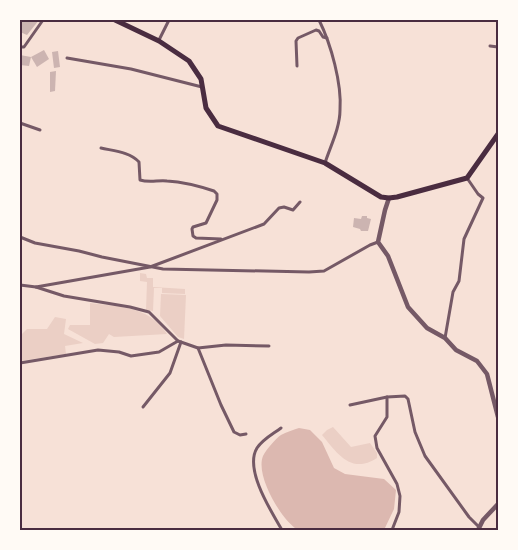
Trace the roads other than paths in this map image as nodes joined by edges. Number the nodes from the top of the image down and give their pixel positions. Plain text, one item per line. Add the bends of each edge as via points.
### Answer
1 (43, 20) edge
2 (115, 20) edge
3 (168, 20) edge
4 (319, 20) edge
5 (327, 38) junction
6 (159, 41) junction
7 (20, 46) edge
8 (490, 46) dead end
9 (498, 47) edge
10 (68, 58) dead end
11 (297, 66) dead end
12 (202, 88) junction
13 (20, 123) edge
14 (40, 130) dead end
15 (498, 134) edge
16 (101, 148) dead end
17 (325, 163) junction
18 (467, 178) junction
19 (381, 197) junction
20 (389, 198) junction
21 (300, 202) dead end
22 (385, 210) junction
23 (20, 237) edge
24 (223, 239) junction
25 (378, 242) junction
26 (150, 267) junction
27 (20, 286) edge
28 (36, 287) junction
29 (445, 338) junction
30 (180, 342) junction
31 (269, 346) dead end
32 (198, 348) junction
33 (20, 363) edge
34 (387, 397) junction
35 (350, 405) dead end
36 (143, 407) dead end
37 (498, 417) edge
38 (281, 428) dead end
39 (246, 434) dead end
40 (498, 504) edge
41 (479, 529) edge
42 (282, 530) edge
43 (392, 530) edge

1 - 7 street via 24,47
2 - 6 main road
3 - 6 street
4 - 5 street
5 - 11 street via 316,30 298,38
5 - 17 street via 337,73 340,111
6 - 12 main road via 189,61 197,70
8 - 9 street
10 - 12 street via 131,69
12 - 17 main road via 206,108 218,126
13 - 14 street
15 - 18 main road
16 - 24 street via 134,157 139,162 140,180 190,183 214,191 217,200 210,216 206,222 193,227 192,232 196,238
17 - 19 main road
18 - 20 main road
18 - 29 street via 483,198 464,239 459,282 453,292
19 - 20 main road
19 - 22 street
20 - 22 street
21 - 24 street via 293,210 279,208 264,224
22 - 25 street
23 - 26 street via 34,243
24 - 26 street
25 - 26 street via 324,271
25 - 29 street via 388,256 408,307 427,328
26 - 28 street
27 - 28 street
28 - 30 street via 64,296 149,312
29 - 37 street via 456,350 477,361 487,374
30 - 32 street
30 - 33 street via 159,352 131,356 98,350
30 - 36 street via 170,373
31 - 32 street
32 - 39 street via 234,432 240,436
34 - 35 street
34 - 41 street via 405,396 408,399 415,432 425,456
34 - 43 street via 387,417 375,436 377,448 400,496 399,512
38 - 42 street via 258,447 253,470
40 - 41 street

